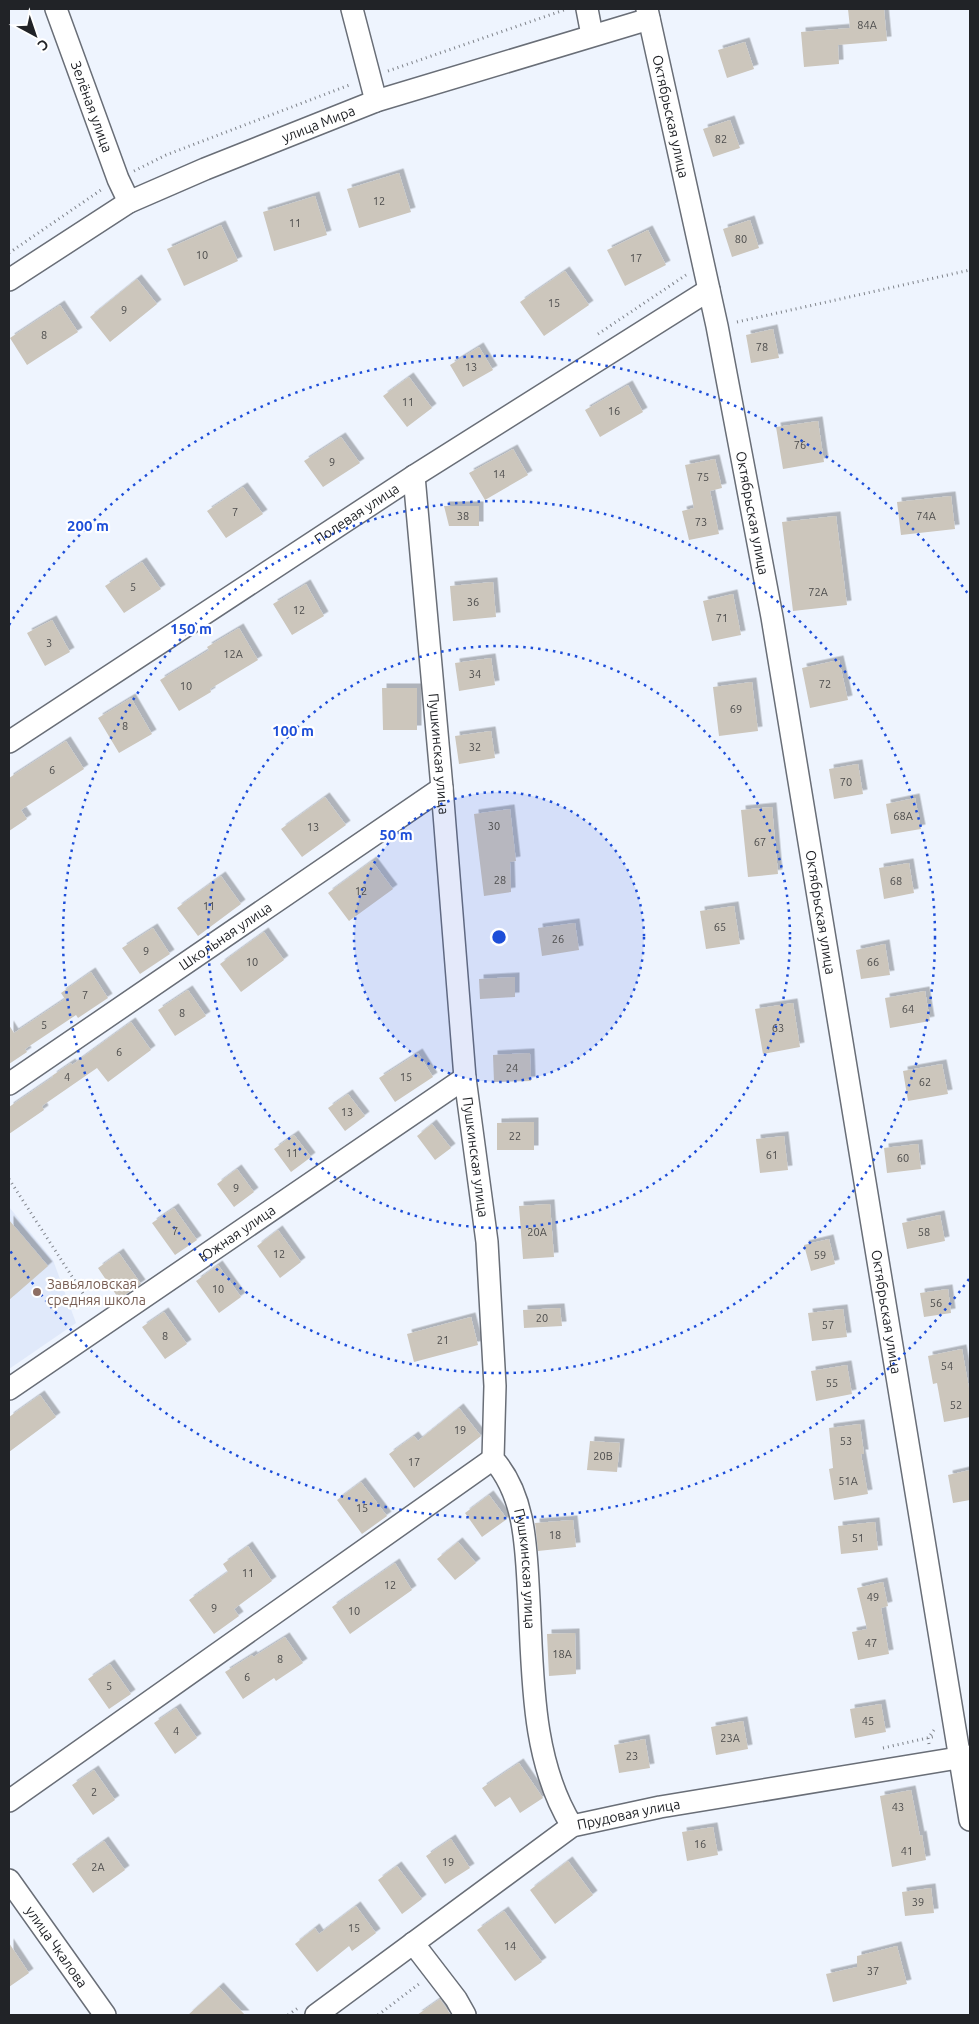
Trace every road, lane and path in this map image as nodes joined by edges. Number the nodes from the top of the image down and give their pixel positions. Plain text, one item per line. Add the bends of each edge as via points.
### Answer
1 (56, 9) edge
2 (352, 9) edge
3 (587, 9) edge
4 (648, 14) edge
5 (592, 35) junction
6 (376, 101) junction
7 (129, 202) junction
8 (970, 270) edge
9 (9, 280) edge
10 (709, 290) junction
11 (717, 326) junction
12 (414, 476) junction
13 (9, 742) edge
14 (442, 788) junction
15 (465, 1078) junction
16 (9, 1084) edge
17 (9, 1179) edge
18 (103, 1324) junction
19 (9, 1389) edge
20 (494, 1459) junction
21 (965, 1757) edge
22 (9, 1801) edge
23 (970, 1820) edge
24 (572, 1826) junction
25 (9, 1880) edge
26 (413, 1943) junction
27 (436, 1972) junction
28 (105, 2015) edge
29 (316, 2015) edge
30 (378, 2015) edge
31 (466, 2015) edge

1 - 7 street, Зелёная улица
2 - 6 street
3 - 5 street
4 - 5 street, улица Мира
4 - 10 street, Октябрьская улица
5 - 6 street, улица Мира
6 - 7 street, улица Мира
7 - 9 street, улица Мира
8 - 11 path
10 - 11 street, Октябрьская улица
10 - 12 street, Полевая улица
11 - 21 street, Октябрьская улица via 772,617
12 - 13 street, Полевая улица
12 - 14 street, Пушкинская улица
14 - 15 street, Пушкинская улица
14 - 16 street, Школьная улица
15 - 18 street, Южная улица
15 - 20 street, Пушкинская улица via 486,1242 495,1386
17 - 18 path
18 - 19 street, Южная улица
20 - 22 street
20 - 24 street, Пушкинская улица via 514,1491 526,1544 534,1693 546,1768 563,1813
21 - 23 street, Октябрьская улица
21 - 24 street, Прудовая улица via 660,1807
24 - 26 street, Прудовая улица
25 - 28 street, улица Чкалова
26 - 27 street
26 - 29 street, Прудовая улица
27 - 30 path
27 - 31 street

